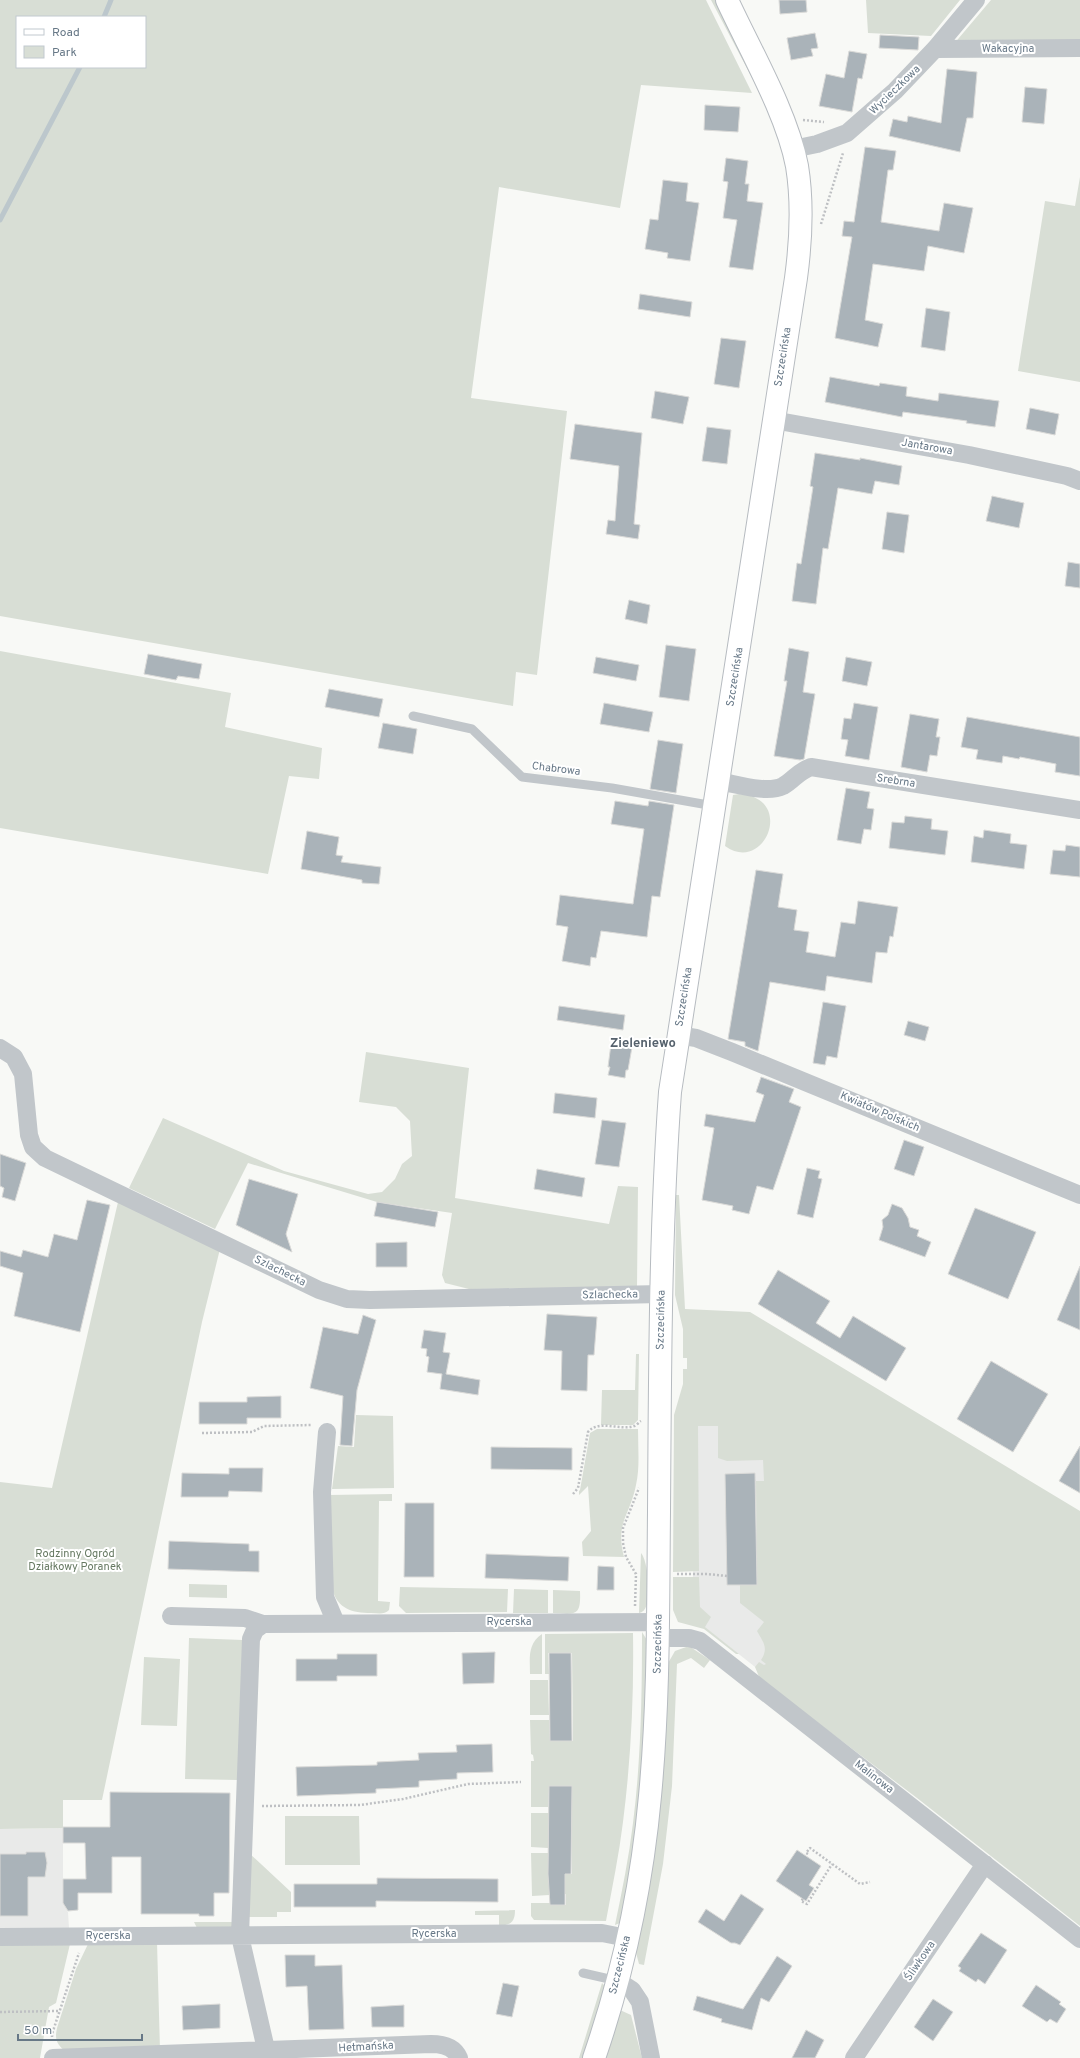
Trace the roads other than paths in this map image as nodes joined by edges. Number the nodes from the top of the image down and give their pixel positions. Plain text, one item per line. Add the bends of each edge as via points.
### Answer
1 (727, 0) edge
2 (976, 0) edge
3 (1080, 48) edge
4 (935, 49) junction
5 (792, 149) junction
6 (773, 420) junction
7 (1080, 481) edge
8 (413, 716) dead end
9 (718, 781) junction
10 (714, 806) junction
11 (1080, 810) edge
12 (678, 1035) junction
13 (0, 1048) edge
14 (1080, 1195) edge
15 (661, 1294) junction
16 (328, 1432) road end
17 (171, 1616) dead end
18 (336, 1622) junction
19 (263, 1624) junction
20 (659, 1630) junction
21 (985, 1864) junction
22 (0, 1936) edge
23 (240, 1936) junction
24 (627, 1938) junction
25 (1080, 1939) edge
26 (583, 1973) dead end
27 (618, 1981) junction
28 (267, 2055) edge
29 (54, 2058) edge
30 (459, 2058) edge
31 (594, 2058) edge
32 (651, 2058) edge
33 (854, 2058) edge

1 - 5 street, Szczecińska via 772,95
2 - 4 street, Wycieczkowa
3 - 4 street, Wakacyjna
4 - 5 street, Wycieczkowa via 895,91 847,133 817,144
5 - 6 street, Szczecińska via 800,194 800,237 796,278
6 - 7 street, Jantarowa via 969,455
6 - 9 street, Szczecińska
8 - 10 lane, Chabrowa via 472,729 522,777 612,788
9 - 10 street, Szczecińska
9 - 11 street, Srebrna via 772,790 784,786 800,771 811,767
10 - 12 street, Szczecińska
12 - 14 street, Kwiatów Polskich via 696,1038 732,1052
12 - 15 street, Szczecińska via 670,1092 664,1182
13 - 15 street, Szlachecka via 14,1057 23,1074 29,1135 33,1147 45,1158 319,1290 347,1299 370,1300
15 - 20 street, Szczecińska
16 - 18 street via 322,1492 326,1597
17 - 19 street, Rycerska via 245,1618
18 - 19 street, Rycerska
18 - 20 street, Rycerska
19 - 23 street via 255,1630 252,1639
20 - 21 street, Malinowa via 700,1641
20 - 24 street, Szczecińska via 650,1797 642,1859
21 - 25 street, Malinowa
21 - 33 street, Śliwkowa
22 - 23 street, Rycerska
23 - 24 street, Rycerska via 602,1932
23 - 28 street
24 - 27 street, Szczecińska
26 - 27 lane
27 - 31 street, Szczecińska
27 - 32 street via 632,1990 640,2002
28 - 29 street, Hetmańska
28 - 30 street, Hetmańska via 442,2044 452,2048

